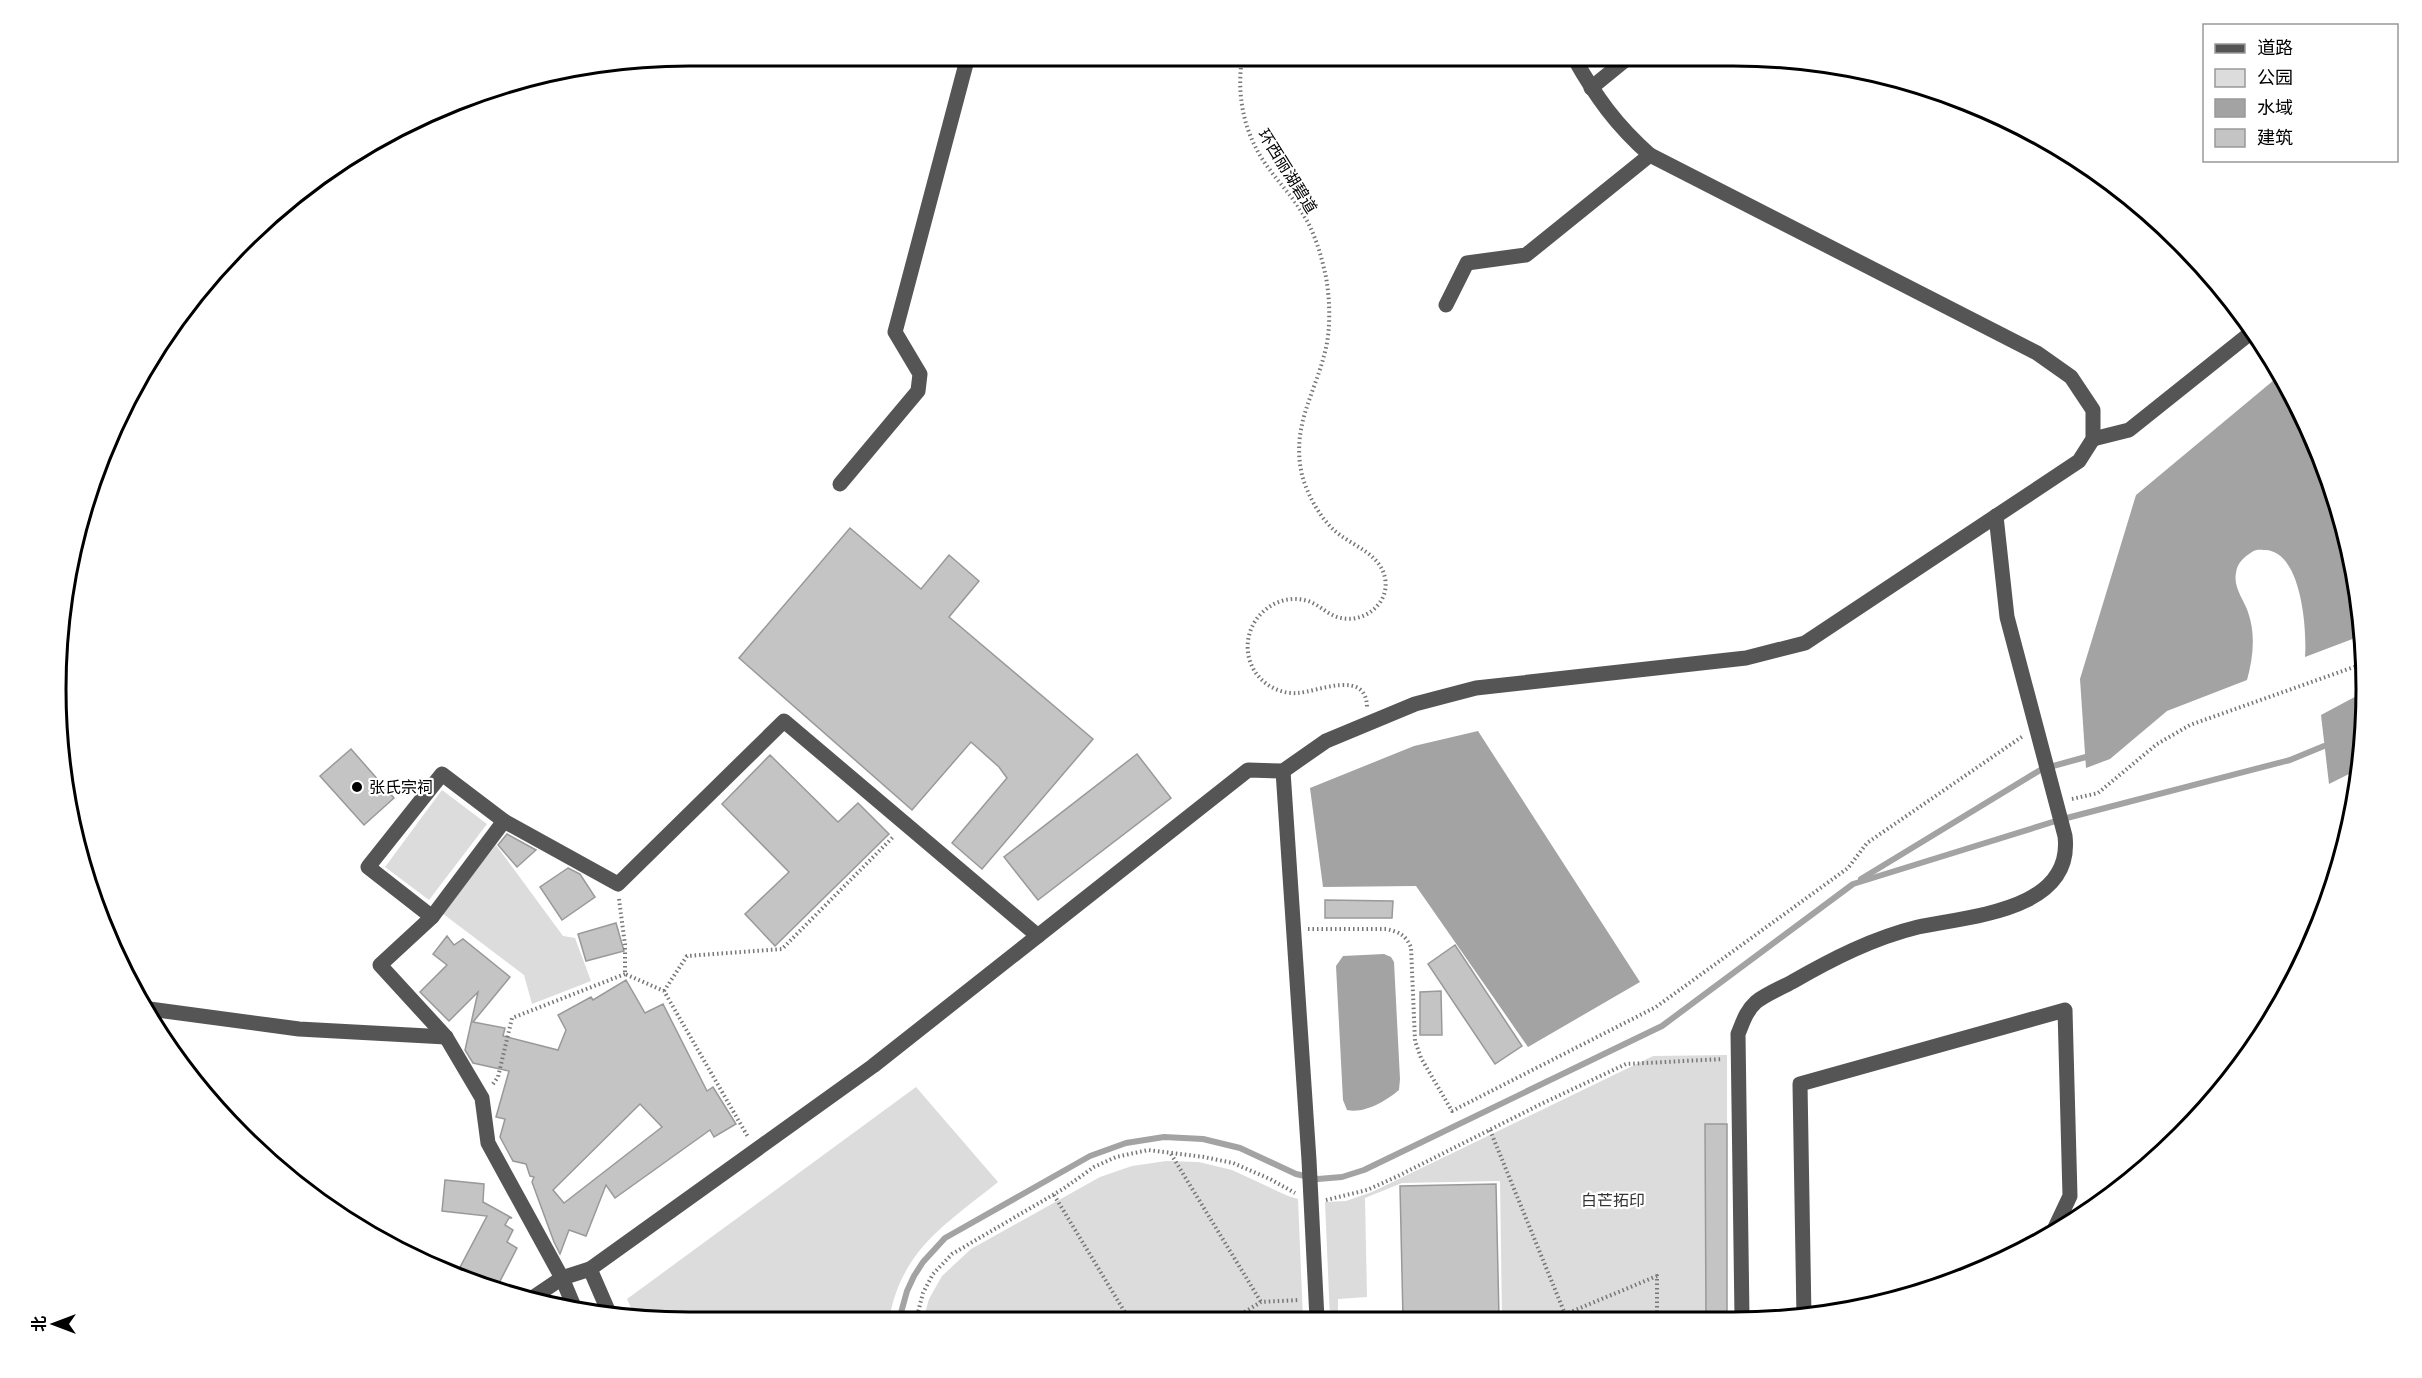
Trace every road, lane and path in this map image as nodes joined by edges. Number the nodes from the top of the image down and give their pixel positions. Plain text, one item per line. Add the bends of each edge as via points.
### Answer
1 (965, 66) edge
2 (1242, 66) edge
3 (1578, 66) edge
4 (1618, 66) edge
5 (1590, 88) junction
6 (1650, 156) junction
7 (1446, 305) dead end
8 (2246, 336) edge
9 (2094, 440) junction
10 (840, 484) dead end
11 (1996, 516) junction
12 (2355, 666) edge
13 (1360, 728) junction
14 (2035, 728) junction
15 (1283, 771) junction
16 (2055, 804) junction
17 (504, 821) junction
18 (905, 824) junction
19 (618, 884) junction
20 (432, 917) junction
21 (1292, 929) junction
22 (1038, 936) junction
23 (625, 974) junction
24 (664, 991) junction
25 (155, 1010) edge
26 (446, 1037) junction
27 (1739, 1058) junction
28 (482, 1098) junction
29 (1490, 1130) junction
30 (755, 1151) junction
31 (1171, 1153) junction
32 (1054, 1195) junction
33 (1310, 1198) junction
34 (2059, 1220) edge
35 (591, 1269) junction
36 (562, 1278) junction
37 (539, 1294) edge
38 (1316, 1299) junction
39 (572, 1301) edge
40 (1261, 1302) junction
41 (607, 1307) edge
42 (1804, 1308) edge
43 (919, 1312) edge
44 (1124, 1312) edge
45 (1245, 1312) edge
46 (1317, 1312) edge
47 (1564, 1312) edge
48 (1570, 1312) edge
49 (1657, 1312) edge
50 (1742, 1312) edge

1 - 10 street via 895,332 920,374 918,391
2 - 13 path, 环西丽湖碧道 via 1240,94 1246,127 1261,157 1302,212 1317,244 1326,278 1326,349 1303,413 1298,444 1302,475 1314,504 1334,530 1371,555 1386,579 1377,607 1352,620 1338,618 1308,601 1294,599 1268,607 1251,628 1248,655 1260,679 1285,692 1352,685 1367,704
3 - 5 street
4 - 5 street
5 - 6 street via 1623,131
6 - 7 street via 1526,255 1467,263
6 - 9 street via 2037,353 2071,377 2094,410
8 - 9 street via 2129,430
9 - 11 street via 2079,461
11 - 13 street via 1805,643 1746,658 1476,688 1415,704
11 - 14 street via 2007,617
12 - 16 path via 2190,725 2157,744 2098,793
13 - 15 street via 1326,741
14 - 16 street
14 - 21 path via 1867,843 1848,868 1656,1007 1452,1111 1415,1041 1411,947 1406,937 1386,929
15 - 21 street
15 - 22 street via 1248,770
16 - 27 street via 2067,852 2055,880 1996,912 1917,927 1873,941 1757,1001 1738,1034
17 - 19 street
17 - 20 street
17 - 20 street via 442,774 368,867
18 - 19 street via 784,721
18 - 22 street
18 - 24 path via 782,949 687,956
19 - 23 path
20 - 26 street via 380,964
21 - 33 street
22 - 30 street via 873,1066
23 - 24 path
23 - 28 path via 512,1017 498,1077
24 - 30 path
25 - 26 street via 299,1029
26 - 28 street
27 - 29 path via 1626,1064
27 - 50 street
28 - 36 street via 488,1143
29 - 33 path via 1367,1190
29 - 47 path
30 - 35 street
31 - 32 path via 1148,1150 1116,1157
31 - 33 path via 1233,1163
31 - 40 path
32 - 43 path via 952,1254 933,1274
32 - 44 path
33 - 38 street
34 - 42 street via 2070,1196 2065,1010 1800,1084
35 - 36 street
35 - 41 street
36 - 37 street
36 - 39 street
38 - 40 path
38 - 46 street
40 - 45 path
48 - 49 path via 1657,1276

